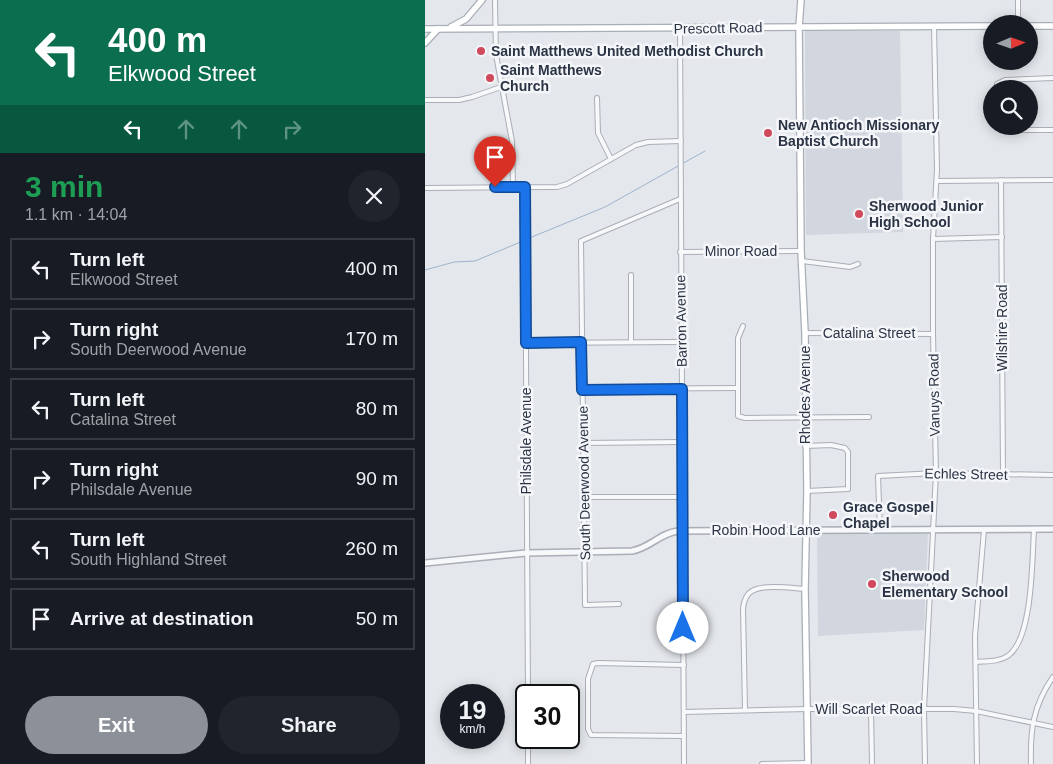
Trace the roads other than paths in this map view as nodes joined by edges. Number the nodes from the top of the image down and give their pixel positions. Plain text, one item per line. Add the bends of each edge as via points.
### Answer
1 (482, 0) edge
2 (495, 0) edge
3 (801, 0) edge
4 (1018, 0) edge
5 (1017, 15) edge
6 (934, 26) junction
7 (983, 26) edge
8 (1038, 26) edge
9 (1053, 26) edge
10 (799, 27) junction
11 (680, 28) junction
12 (442, 29) junction
13 (495, 29) junction
14 (425, 30) edge
15 (425, 43) edge
16 (1053, 78) edge
17 (1005, 80) edge
18 (501, 87) junction
19 (597, 98) dead end
20 (425, 100) edge
21 (1038, 130) edge
22 (1053, 130) edge
23 (681, 141) junction
24 (611, 159) junction
25 (1001, 180) junction
26 (1053, 180) edge
27 (937, 181) junction
28 (513, 187) junction
29 (525, 187) junction
30 (425, 188) edge
31 (680, 200) junction
32 (1002, 237) junction
33 (933, 239) junction
34 (801, 251) junction
35 (680, 252) junction
36 (803, 261) junction
37 (858, 264) dead end
38 (631, 274) dead end
39 (743, 326) dead end
40 (805, 333) junction
41 (933, 334) junction
42 (631, 341) junction
43 (581, 342) junction
44 (681, 342) junction
45 (526, 343) junction
46 (739, 388) junction
47 (682, 389) junction
48 (582, 390) junction
49 (805, 417) junction
50 (869, 417) dead end
51 (683, 442) junction
52 (583, 443) junction
53 (805, 446) junction
54 (936, 473) junction
55 (1003, 475) junction
56 (1053, 475) edge
57 (807, 491) junction
58 (683, 496) junction
59 (583, 498) junction
60 (932, 529) junction
61 (1053, 529) edge
62 (684, 530) junction
63 (807, 530) junction
64 (880, 530) junction
65 (984, 530) junction
66 (1034, 530) junction
67 (585, 552) junction
68 (526, 553) junction
69 (425, 563) edge
70 (805, 589) junction
71 (619, 604) dead end
72 (975, 662) junction
73 (684, 665) junction
74 (1053, 677) edge
75 (528, 684) edge
76 (808, 709) junction
77 (924, 709) junction
78 (745, 710) junction
79 (871, 710) junction
80 (976, 711) junction
81 (684, 712) junction
82 (1033, 723) junction
83 (1053, 727) edge
84 (684, 736) junction
85 (528, 749) edge
86 (808, 763) edge
87 (528, 764) edge
88 (684, 764) edge
89 (762, 764) edge
90 (872, 764) edge
91 (925, 764) edge
92 (977, 764) edge
93 (1031, 764) edge

1 - 12 main road via 466,19
2 - 13 street
3 - 10 main road
4 - 5 street
6 - 7 main road, Prescott Road
6 - 10 main road, Prescott Road
6 - 27 street, Vanuys Road
8 - 9 main road
10 - 11 main road, Prescott Road
10 - 34 main road, Rhodes Avenue
11 - 13 main road, Prescott Road
11 - 23 street, Barron Avenue
12 - 13 main road, Prescott Road
12 - 14 main road, Prescott Road
12 - 15 main road
13 - 18 street
16 - 17 street
18 - 20 street via 459,100
18 - 28 street via 512,141
19 - 24 street via 598,133
21 - 22 street
23 - 24 street via 636,144
23 - 31 street, Barron Avenue
24 - 29 street via 567,184
25 - 26 street
25 - 27 street
25 - 32 street, Wilshire Road
27 - 33 street, Vanuys Road
28 - 29 street
28 - 30 street
29 - 45 street, Philsdale Avenue
31 - 35 street, Barron Avenue
31 - 43 street, South Deerwood Avenue via 581,241
32 - 33 street
32 - 55 street, Wilshire Road
33 - 41 street, Vanuys Road
34 - 35 street, Minor Road
34 - 36 main road, Rhodes Avenue
35 - 44 street, Barron Avenue
36 - 37 street via 850,267
36 - 40 main road, Rhodes Avenue
38 - 42 street
39 - 46 street via 738,338
40 - 41 street, Catalina Street
40 - 49 main road, Rhodes Avenue
41 - 54 street, Vanuys Road
42 - 43 street
42 - 44 street
43 - 45 street
43 - 48 street, South Deerwood Avenue
44 - 47 street, Barron Avenue
45 - 68 street, Philsdale Avenue
46 - 47 street
46 - 49 street via 738,416
47 - 48 street
47 - 51 street, Barron Avenue
48 - 52 street, South Deerwood Avenue
49 - 50 street
49 - 53 main road, Rhodes Avenue
51 - 52 street
51 - 58 street, Barron Avenue
52 - 59 street, South Deerwood Avenue
53 - 57 main road, Rhodes Avenue
53 - 57 street via 831,445 845,448 848,452 848,489
54 - 55 street, Echles Street
54 - 60 street, Vanuys Road
54 - 64 street, Echles Street via 879,476
55 - 56 street, Echles Street
57 - 63 main road, Rhodes Avenue
58 - 59 street
58 - 62 street, Barron Avenue
59 - 67 street, South Deerwood Avenue
60 - 64 street, Robin Hood Lane
60 - 65 street, Robin Hood Lane
60 - 77 street, Vanuys Road
61 - 66 street, Robin Hood Lane
62 - 63 street, Robin Hood Lane
62 - 67 street, Robin Hood Lane via 666,534 642,550
62 - 73 street, Barron Avenue
63 - 64 street, Robin Hood Lane
63 - 70 main road, Rhodes Avenue
65 - 66 street, Robin Hood Lane
65 - 72 street
66 - 72 street via 1025,627 1009,655 997,661
67 - 68 street, Robin Hood Lane
67 - 71 street, South Deerwood Avenue via 585,604
68 - 69 street, Robin Hood Lane
68 - 75 street, Philsdale Avenue
70 - 76 main road, Rhodes Avenue
70 - 78 street via 764,588 753,590 745,598
72 - 80 street
73 - 81 street, Barron Avenue
73 - 84 street via 593,664 587,679 588,730 591,735
74 - 82 street via 1038,704
76 - 78 street, Will Scarlet Road
76 - 79 street, Will Scarlet Road
76 - 86 main road, Rhodes Avenue
77 - 79 street, Will Scarlet Road
77 - 80 street, Will Scarlet Road
77 - 91 street, Vanuys Road
78 - 81 street, Will Scarlet Road
79 - 90 street
80 - 82 street, Will Scarlet Road
80 - 92 street
81 - 84 street, Barron Avenue
82 - 83 street, Will Scarlet Road
82 - 93 street
84 - 88 street, Barron Avenue
85 - 87 street
86 - 89 street

